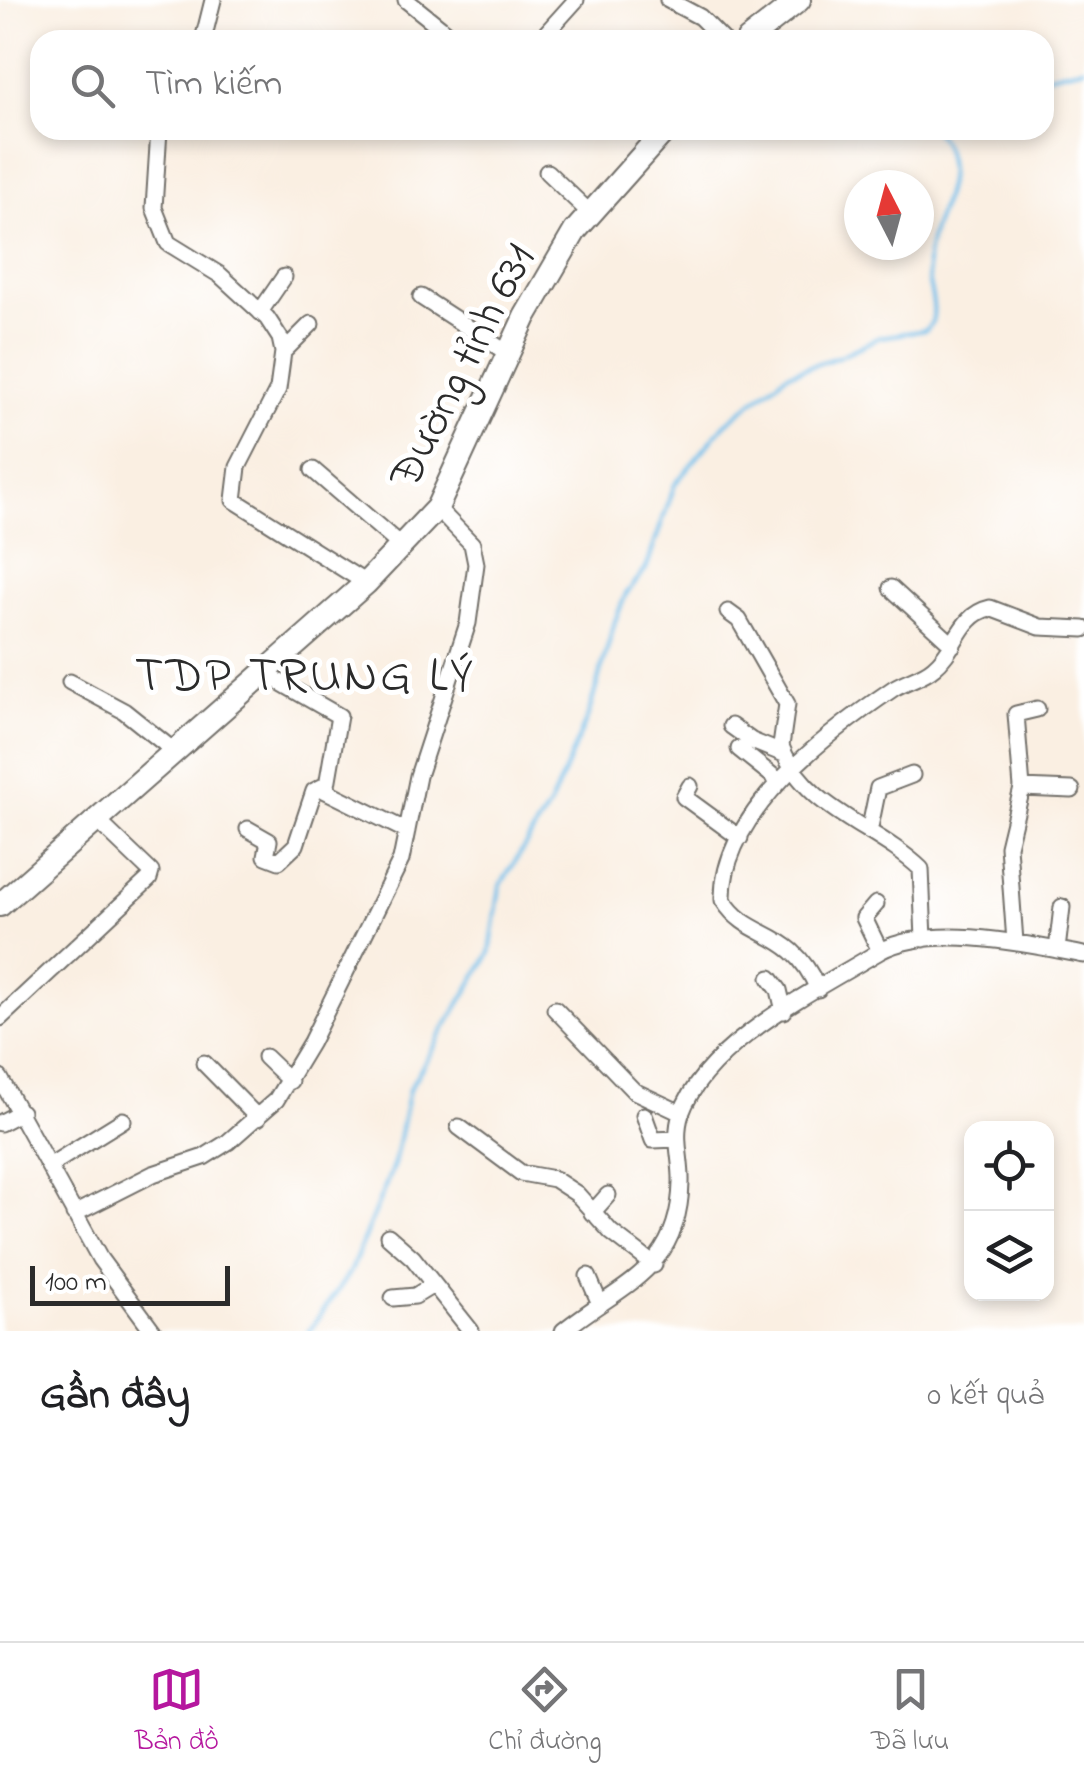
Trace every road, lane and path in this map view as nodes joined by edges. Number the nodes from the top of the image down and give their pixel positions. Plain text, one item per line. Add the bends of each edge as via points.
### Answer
1 (213, 0) edge
2 (406, 0) edge
3 (576, 0) edge
4 (668, 0) edge
5 (799, 0) edge
6 (206, 30) edge
7 (444, 30) edge
8 (549, 30) edge
9 (713, 30) edge
10 (761, 30) edge
11 (157, 140) edge
12 (656, 140) edge
13 (547, 172) dead end
14 (590, 214) junction
15 (284, 277) dead end
16 (421, 297) dead end
17 (260, 312) junction
18 (311, 324) dead end
19 (283, 352) junction
20 (509, 354) junction
21 (313, 470) dead end
22 (437, 508) junction
23 (401, 546) junction
24 (366, 583) junction
25 (891, 588) dead end
26 (728, 612) dead end
27 (1084, 629) edge
28 (953, 644) junction
29 (264, 673) junction
30 (70, 682) dead end
31 (1037, 709) dead end
32 (731, 726) dead end
33 (739, 749) dead end
34 (174, 752) junction
35 (784, 754) junction
36 (794, 768) junction
37 (912, 775) dead end
38 (779, 780) junction
39 (324, 786) junction
40 (690, 786) dead end
41 (1022, 788) junction
42 (1072, 790) dead end
43 (99, 822) junction
44 (248, 829) dead end
45 (407, 831) junction
46 (869, 832) junction
47 (740, 838) junction
48 (876, 904) dead end
49 (0, 905) edge
50 (1062, 907) dead end
51 (924, 939) junction
52 (1015, 942) junction
53 (1057, 950) junction
54 (880, 951) junction
55 (1084, 955) edge
56 (770, 978) dead end
57 (818, 989) junction
58 (555, 1009) dead end
59 (784, 1011) junction
60 (0, 1018) edge
61 (265, 1057) dead end
62 (204, 1063) dead end
63 (0, 1078) edge
64 (290, 1081) junction
65 (21, 1112) junction
66 (681, 1113) junction
67 (644, 1115) dead end
68 (258, 1118) junction
69 (123, 1120) dead end
70 (0, 1123) edge
71 (459, 1127) dead end
72 (677, 1139) junction
73 (49, 1166) junction
74 (608, 1195) dead end
75 (592, 1213) junction
76 (74, 1214) junction
77 (388, 1236) dead end
78 (654, 1265) junction
79 (588, 1276) dead end
80 (433, 1285) junction
81 (393, 1298) dead end
82 (600, 1304) junction
83 (458, 1317) junction
84 (153, 1331) edge
85 (444, 1331) edge
86 (471, 1331) edge
87 (564, 1331) edge

1 - 6 street
2 - 7 street
3 - 8 street
4 - 9 street
5 - 10 main road
11 - 17 street via 153,192 168,244 220,275
12 - 14 main road, Đường tỉnh 631
13 - 14 street
14 - 20 main road, Đường tỉnh 631
15 - 17 street
16 - 20 street
17 - 19 street
18 - 19 street
19 - 24 street via 278,389 238,468 232,496 247,512
20 - 22 main road, Đường tỉnh 631
21 - 23 street
22 - 23 main road, Đường tỉnh 631
22 - 45 street via 472,544 474,586
23 - 24 main road, Đường tỉnh 631
24 - 29 main road, Đường tỉnh 631
25 - 28 street
26 - 35 street via 787,704
27 - 28 street via 1040,627 990,608 970,616
28 - 36 street via 936,666 815,743
29 - 34 main road, Đường tỉnh 631
29 - 39 street via 339,716
30 - 34 street via 124,711
31 - 41 street via 1016,714
32 - 35 street
33 - 38 street
34 - 43 main road, Đường tỉnh 631
35 - 36 street
36 - 38 street
36 - 46 street via 834,812
37 - 46 street via 878,788
38 - 47 street
39 - 44 street via 314,791 296,845 279,861 266,856 268,841
39 - 45 street
40 - 47 street via 684,796
41 - 42 street
41 - 52 street via 1008,830
43 - 49 main road, Đường tỉnh 631
43 - 60 street via 151,872 150,879
45 - 64 street via 388,890
46 - 51 street via 921,869
47 - 57 street via 723,900 740,918 792,947
48 - 54 street via 864,918
50 - 53 street
51 - 52 street
51 - 54 street
52 - 53 street
53 - 55 street
54 - 57 street
56 - 59 street
57 - 59 street
58 - 66 street via 634,1091
59 - 66 street via 722,1056
61 - 64 street
62 - 68 street
63 - 65 street
64 - 68 street
65 - 70 street
65 - 73 street
66 - 72 street
67 - 72 street via 654,1140
68 - 76 street via 204,1158 152,1174
69 - 73 street
71 - 75 street via 521,1173 564,1185
72 - 78 street via 679,1203
73 - 76 street
74 - 75 street
75 - 78 street
76 - 84 street
77 - 80 street
78 - 82 street
79 - 82 street
80 - 81 street via 416,1296
80 - 83 street
82 - 87 street
83 - 85 street
83 - 86 street

